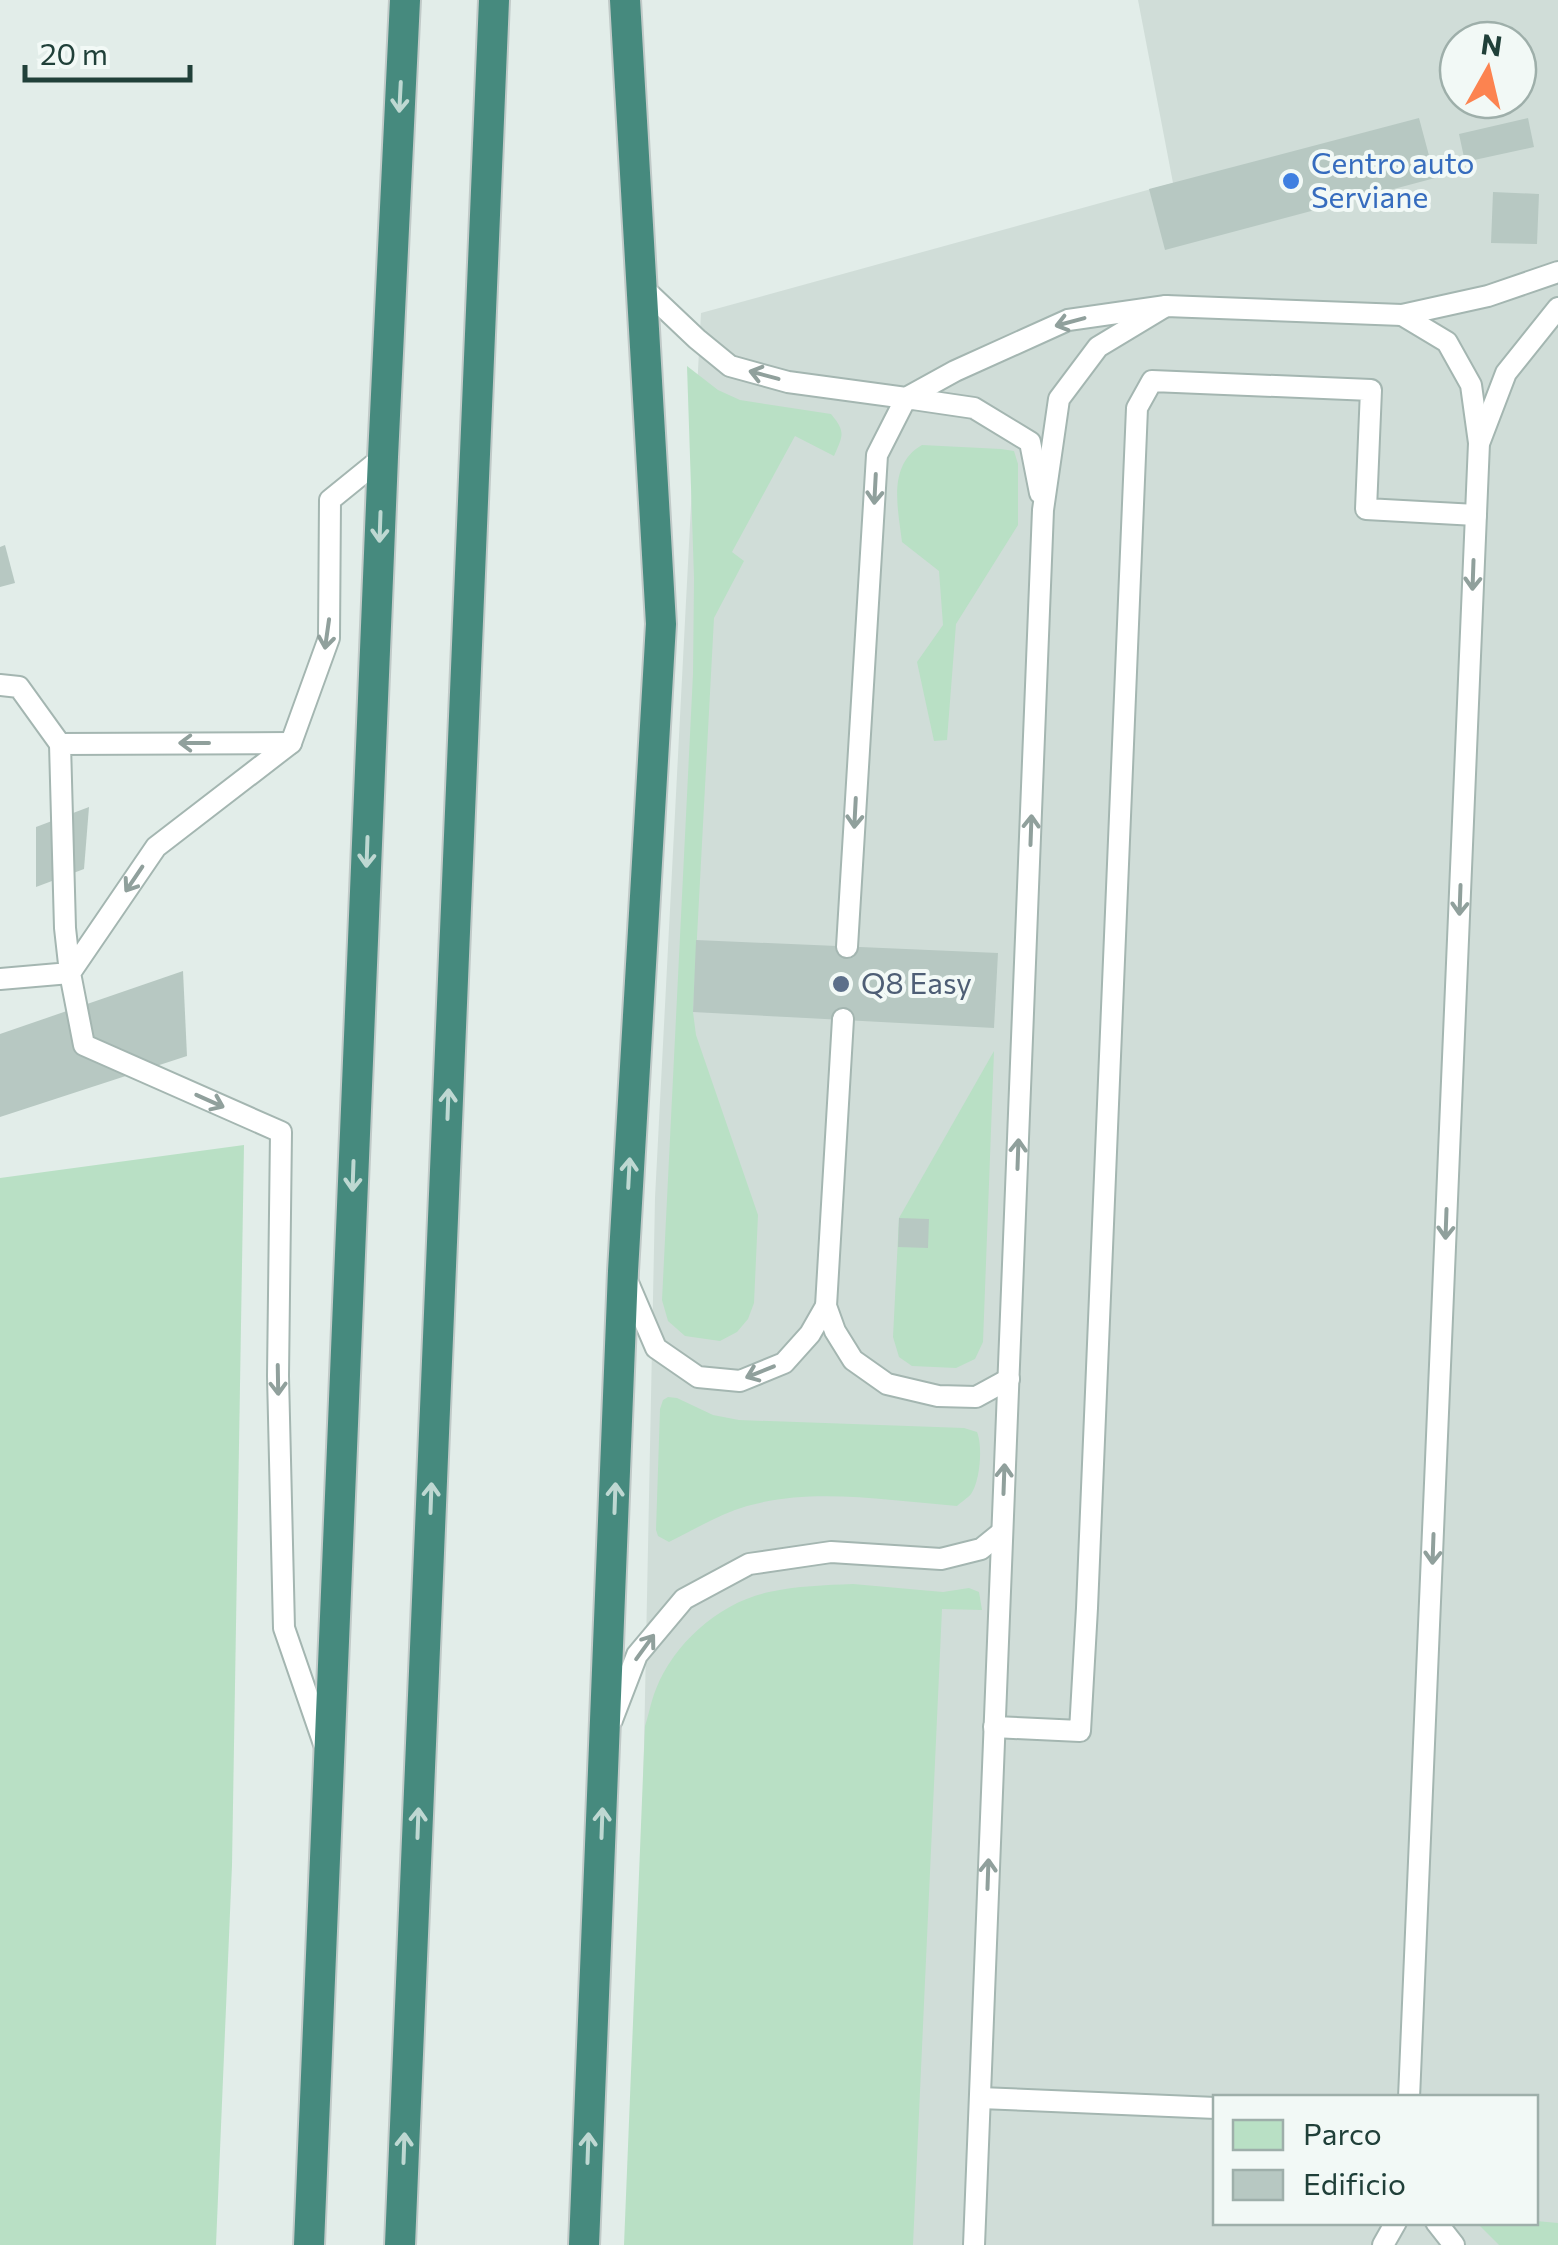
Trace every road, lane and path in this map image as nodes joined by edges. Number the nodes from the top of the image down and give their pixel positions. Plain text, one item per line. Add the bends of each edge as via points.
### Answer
1 (405, 0) edge
2 (494, 0) edge
3 (625, 0) edge
4 (1558, 272) edge
5 (640, 285) junction
6 (1166, 306) junction
7 (1558, 308) edge
8 (1402, 315) junction
9 (906, 398) junction
10 (1479, 443) junction
11 (383, 457) junction
12 (1043, 510) junction
13 (1476, 515) junction
14 (0, 685) edge
15 (291, 743) junction
16 (60, 744) junction
17 (847, 947) dead end
18 (70, 973) junction
19 (0, 979) edge
20 (843, 1020) dead end
21 (623, 1271) junction
22 (826, 1306) junction
23 (1009, 1379) junction
24 (1002, 1532) junction
25 (994, 1727) junction
26 (606, 1736) junction
27 (328, 1755) junction
28 (1409, 2095) edge
29 (980, 2098) junction
30 (1213, 2108) edge
31 (1438, 2225) edge
32 (309, 2245) edge
33 (400, 2245) edge
34 (584, 2245) edge
35 (974, 2245) edge
36 (1454, 2245) edge

1 -> 11 highway
33 -> 2 highway
3 - 5 highway
4 - 8 lane
9 -> 5 lane via 788,382 730,366
21 -> 5 highway via 661,624
6 - 8 lane
6 -> 9 lane via 1068,320
6 - 12 lane via 1098,348 1059,399
7 - 10 lane via 1506,374
8 - 10 lane via 1447,342 1471,385
9 - 12 lane via 974,408 1030,442
9 -> 17 lane via 877,455
10 - 13 lane
11 -> 15 lane via 330,500 329,638
11 -> 27 highway
23 -> 12 lane
13 - 25 lane via 1366,509 1370,390 1152,381 1137,408 1080,1731
13 -> 28 lane
14 - 16 lane via 19,687
15 -> 16 lane
15 -> 18 lane via 156,847
16 - 18 lane
18 - 19 lane
18 -> 27 lane via 84,1045 280,1132 284,1628
20 - 22 lane
22 -> 21 lane via 784,1363 740,1380 698,1377 656,1348
26 -> 21 highway
22 - 23 lane via 853,1360 886,1384 976,1397
24 -> 23 lane
24 - 25 lane
26 -> 24 lane via 637,1655 672,1612 684,1598 749,1564 830,1552 941,1559 981,1549
29 -> 25 lane
34 -> 26 highway
27 - 32 highway
29 - 30 lane
29 - 35 lane
31 - 36 lane

